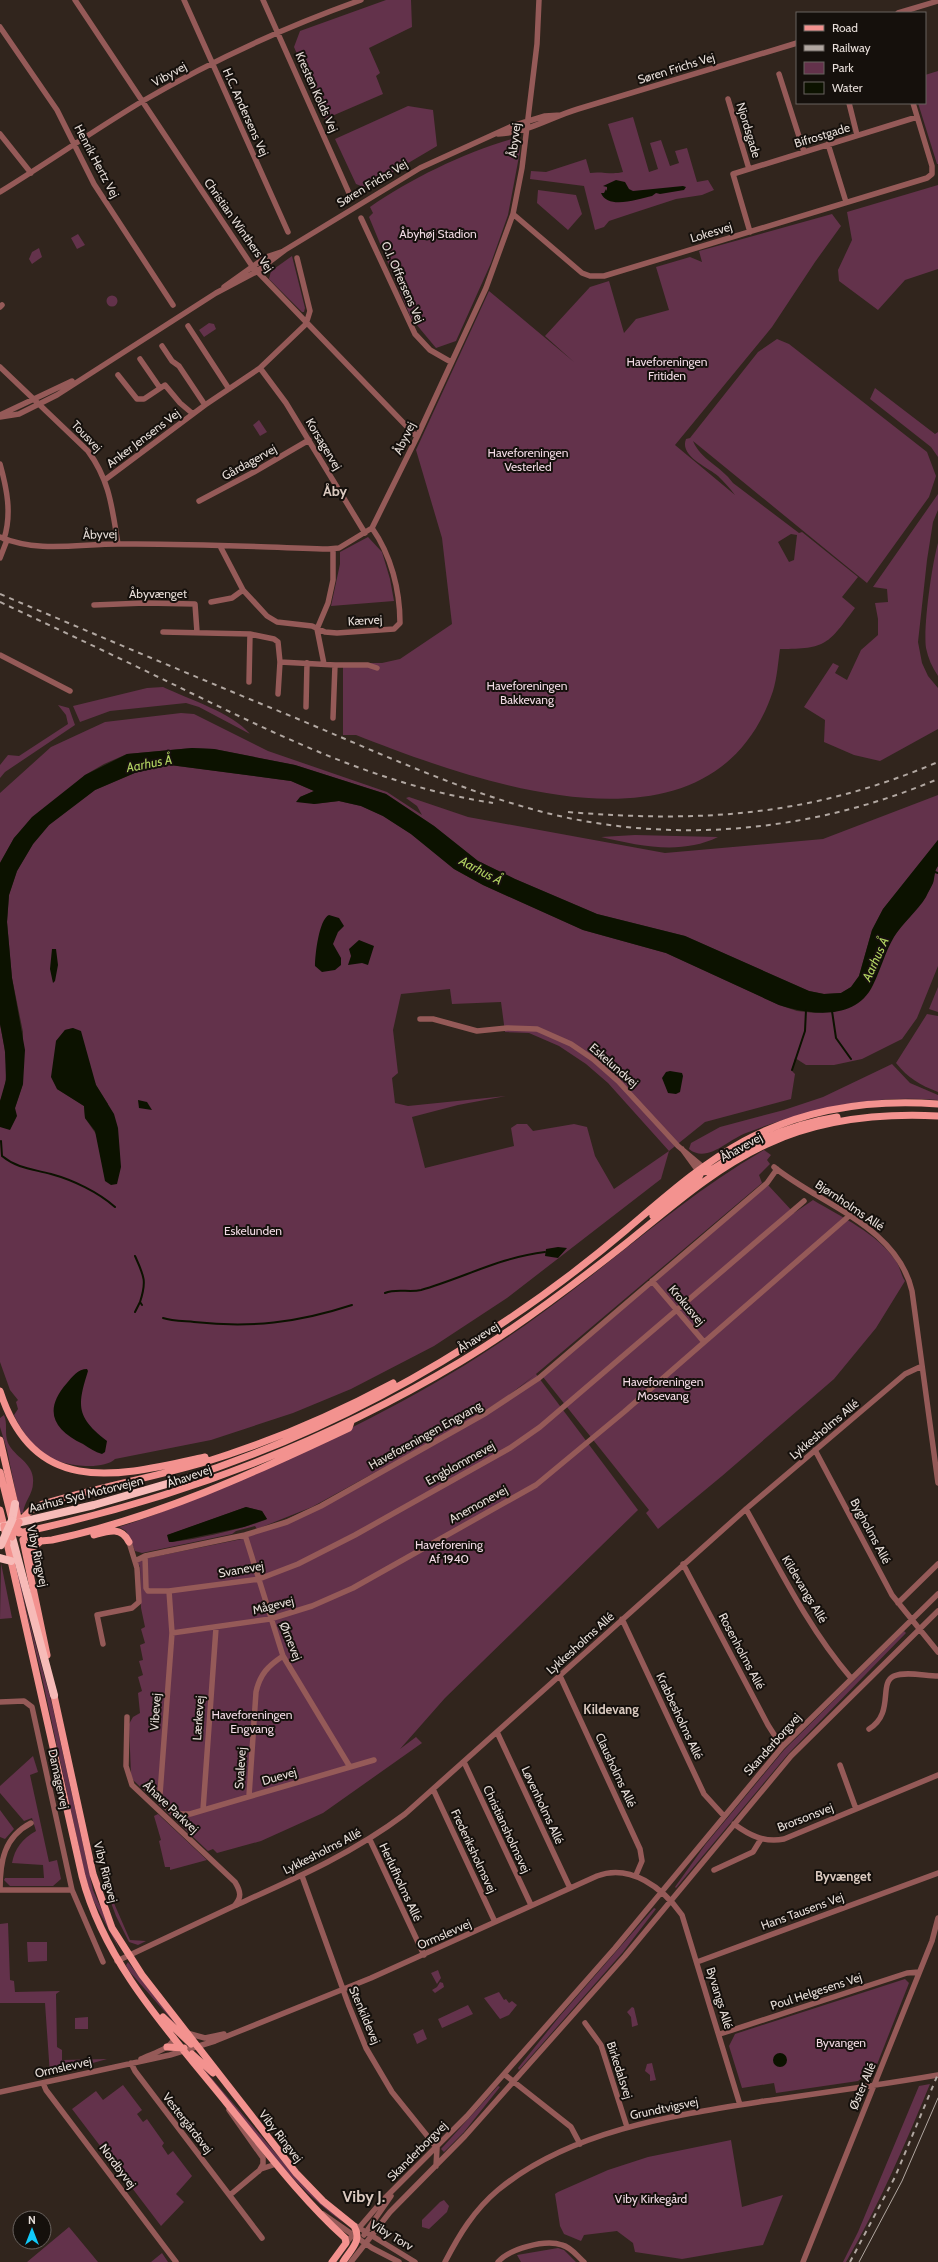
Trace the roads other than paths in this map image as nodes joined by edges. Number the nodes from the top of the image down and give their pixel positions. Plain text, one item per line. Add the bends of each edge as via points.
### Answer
1 (75, 0) edge
2 (184, 0) edge
3 (263, 0) edge
4 (362, 0) edge
5 (539, 0) edge
6 (938, 1) edge
7 (351, 2) edge
8 (901, 12) edge
9 (0, 27) edge
10 (278, 32) junction
11 (796, 43) edge
12 (213, 64) junction
13 (779, 74) dead end
14 (728, 98) dead end
15 (142, 102) junction
16 (849, 104) edge
17 (913, 104) edge
18 (561, 115) junction
19 (917, 118) junction
20 (528, 121) junction
21 (527, 129) junction
22 (0, 134) edge
23 (496, 134) junction
24 (857, 135) junction
25 (75, 143) junction
26 (828, 144) junction
27 (804, 152) junction
28 (749, 168) junction
29 (31, 173) junction
30 (0, 192) edge
31 (349, 193) dead end
32 (846, 202) junction
33 (513, 214) junction
34 (361, 218) dead end
35 (288, 232) dead end
36 (750, 232) junction
37 (285, 250) junction
38 (297, 258) dead end
39 (252, 266) junction
40 (256, 272) junction
41 (216, 294) junction
42 (173, 305) dead end
43 (306, 324) junction
44 (188, 326) dead end
45 (162, 346) dead end
46 (140, 360) dead end
47 (451, 362) junction
48 (0, 367) edge
49 (260, 368) junction
50 (118, 375) dead end
51 (80, 378) junction
52 (160, 388) junction
53 (229, 389) junction
54 (33, 399) junction
55 (39, 405) junction
56 (204, 405) junction
57 (194, 414) junction
58 (0, 416) edge
59 (418, 436) junction
60 (309, 440) junction
61 (0, 464) edge
62 (106, 480) junction
63 (199, 502) dead end
64 (372, 528) junction
65 (366, 533) junction
66 (4, 539) edge
67 (118, 544) junction
68 (220, 546) junction
69 (333, 549) junction
70 (0, 558) edge
71 (243, 590) junction
72 (212, 602) dead end
73 (94, 605) dead end
74 (317, 629) junction
75 (163, 632) dead end
76 (197, 632) junction
77 (250, 634) junction
78 (0, 655) edge
79 (280, 662) junction
80 (307, 663) junction
81 (324, 664) junction
82 (335, 665) junction
83 (378, 668) dead end
84 (249, 682) dead end
85 (70, 691) dead end
86 (278, 694) dead end
87 (306, 707) dead end
88 (333, 718) dead end
89 (420, 1019) dead end
90 (938, 1104) edge
91 (897, 1115) junction
92 (938, 1116) edge
93 (701, 1170) junction
94 (804, 1201) dead end
95 (849, 1216) junction
96 (603, 1262) junction
97 (652, 1281) junction
98 (678, 1311) junction
99 (704, 1342) junction
100 (922, 1366) junction
101 (430, 1368) junction
102 (0, 1391) edge
103 (351, 1422) junction
104 (0, 1440) edge
105 (815, 1450) junction
106 (235, 1451) junction
107 (0, 1472) edge
108 (176, 1481) joint
109 (938, 1483) edge
110 (15, 1504) joint
111 (746, 1509) junction
112 (0, 1510) edge
113 (363, 1530) joint
114 (10, 1532) edge
115 (245, 1535) junction
116 (68, 1536) junction
117 (41, 1541) junction
118 (130, 1545) joint
119 (145, 1556) junction
120 (0, 1558) edge
121 (11, 1561) junction
122 (135, 1561) junction
123 (684, 1564) junction
124 (938, 1564) edge
125 (30, 1575) junction
126 (372, 1577) joint
127 (259, 1579) junction
128 (169, 1591) junction
129 (938, 1594) edge
130 (898, 1603) junction
131 (938, 1611) edge
132 (270, 1619) junction
133 (622, 1619) junction
134 (911, 1619) junction
135 (216, 1628) junction
136 (920, 1628) junction
137 (172, 1633) junction
138 (103, 1644) dead end
139 (938, 1652) edge
140 (283, 1656) junction
141 (560, 1676) junction
142 (938, 1676) edge
143 (851, 1678) junction
144 (54, 1695) junction
145 (0, 1702) edge
146 (127, 1717) dead end
147 (869, 1729) dead end
148 (497, 1732) junction
149 (782, 1747) junction
150 (374, 1760) dead end
151 (464, 1762) junction
152 (840, 1766) dead end
153 (350, 1767) junction
154 (938, 1775) edge
155 (433, 1789) junction
156 (249, 1796) junction
157 (856, 1809) junction
158 (203, 1810) junction
159 (190, 1814) joint
160 (724, 1816) junction
161 (31, 1823) dead end
162 (734, 1824) junction
163 (760, 1839) junction
164 (370, 1840) junction
165 (714, 1870) dead end
166 (938, 1873) edge
167 (636, 1875) junction
168 (302, 1876) junction
169 (570, 1888) junction
170 (0, 1890) edge
171 (72, 1890) junction
172 (661, 1894) junction
173 (670, 1902) junction
174 (531, 1905) junction
175 (234, 1906) junction
176 (938, 1918) edge
177 (495, 1922) junction
178 (128, 1955) junction
179 (424, 1955) junction
180 (117, 1961) junction
181 (103, 1962) dead end
182 (697, 1962) junction
183 (919, 1972) junction
184 (343, 1990) junction
185 (138, 1991) junction
186 (585, 2023) dead end
187 (186, 2032) junction
188 (232, 2033) junction
189 (720, 2034) junction
190 (174, 2037) junction
191 (197, 2046) junction
192 (167, 2047) junction
193 (185, 2049) junction
194 (131, 2063) junction
195 (504, 2074) junction
196 (938, 2075) edge
197 (224, 2082) junction
198 (514, 2082) junction
199 (43, 2083) junction
200 (874, 2085) junction
201 (0, 2092) edge
202 (222, 2096) junction
203 (740, 2105) junction
204 (627, 2127) junction
205 (580, 2144) junction
206 (437, 2148) junction
207 (276, 2164) junction
208 (436, 2166) junction
209 (259, 2171) junction
210 (402, 2182) junction
211 (230, 2195) junction
212 (318, 2211) junction
213 (357, 2232) junction
214 (365, 2232) junction
215 (371, 2236) junction
216 (262, 2238) dead end
217 (346, 2243) junction
218 (365, 2243) junction
219 (176, 2262) edge
220 (332, 2262) edge
221 (343, 2262) edge
222 (351, 2262) edge
223 (399, 2262) edge
224 (415, 2262) edge
225 (445, 2262) edge
226 (498, 2262) edge
227 (584, 2262) edge
228 (803, 2262) edge

1 - 15 street, Christian Winthers Vej
2 - 12 street, H.C. Andersens Vej
3 - 10 street, Kresten Kolds Vej
4 - 7 street, Vibyvej
5 - 20 street, Åbyvej
6 - 8 street
7 - 10 street, Vibyvej
9 - 25 street, Henrik Hertz Vej via 46,91
10 - 12 street, Vibyvej
10 - 31 street, Kresten Kolds Vej
11 - 18 street, Søren Frichs Vej
12 - 15 street, Vibyvej
12 - 35 street, H.C. Andersens Vej
13 - 27 street
14 - 28 street, Njordsgade
15 - 25 street, Vibyvej
15 - 39 street, Christian Winthers Vej
16 - 24 street
17 - 19 street
18 - 20 street, Søren Frichs Vej
18 - 21 street, Søren Frichs Vej
19 - 24 street, Bifrostgade
19 - 32 street, Lokesvej via 932,166 932,174 924,180
20 - 21 street, Åbyvej
20 - 23 street, Søren Frichs Vej
21 - 23 street, Søren Frichs Vej via 512,134
21 - 33 street, Åbyvej
22 - 29 street
23 - 37 street, Søren Frichs Vej via 420,168
24 - 26 street, Bifrostgade
25 - 29 street, Vibyvej
25 - 42 street, Henrik Hertz Vej via 94,184
26 - 27 street, Bifrostgade
26 - 32 street
27 - 28 street, Bifrostgade
28 - 36 street, Bifrostgade via 733,174
29 - 30 street, Vibyvej
32 - 36 street, Lokesvej
33 - 36 street, Lokesvej via 582,272 595,277
33 - 47 street, Åbyvej via 486,288
34 - 47 street, O.I. Offersens Vej via 415,334 430,350
37 - 39 street, Søren Frichs Vej
37 - 40 street, Søren Frichs Vej
38 - 43 street via 310,311
39 - 40 street, Christian Winthers Vej
39 - 41 street, Søren Frichs Vej
40 - 41 street, Søren Frichs Vej
40 - 43 street, Christian Winthers Vej
41 - 51 street, Søren Frichs Vej
43 - 49 street, Anker Jensens Vej
43 - 59 street, Christian Winthers Vej
44 - 53 street
45 - 56 street via 172,361 179,366
46 - 52 street, Anker Jensens Vej
47 - 59 street, Åbyvej
48 - 54 street, Tousvej
49 - 53 street, Anker Jensens Vej
49 - 60 street, Korsagervej
50 - 52 street via 137,399 144,399
51 - 54 street, Søren Frichs Vej
51 - 55 street, Søren Frichs Vej
52 - 57 street, Anker Jensens Vej via 165,385 180,403
53 - 56 street, Anker Jensens Vej
54 - 55 street, Tousvej
54 - 58 street, Søren Frichs Vej
55 - 58 street, Søren Frichs Vej via 19,414
55 - 62 street, Tousvej via 88,451
56 - 57 street, Anker Jensens Vej
57 - 62 street, Anker Jensens Vej
59 - 64 street, Åbyvej
60 - 63 street, Gårdagervej
60 - 65 street, Korsagervej
61 - 66 street via 8,500
62 - 67 street, Tousvej
64 - 65 street, Åbyvej
64 - 74 street, Kærvej via 385,549 394,578 399,626 394,630 337,633
65 - 69 street, Åbyvej
66 - 67 street, Åbyvej via 43,547
66 - 70 street
67 - 68 street, Åbyvej
68 - 69 street, Åbyvej
68 - 71 street, Kærvej
69 - 74 street via 330,591
71 - 72 street via 232,598
71 - 74 street, Kærvej via 267,616 277,622 312,626
73 - 76 street, Åbyvænget via 195,604
74 - 81 street
75 - 76 street
76 - 77 street
77 - 79 street via 278,642
77 - 84 street
78 - 85 street
79 - 80 street
79 - 86 street
80 - 81 street
80 - 87 street
81 - 82 street
82 - 83 street via 368,665
82 - 88 street
89 - 93 street, Eskelundvej via 433,1019 477,1031 518,1028 553,1035 593,1059 618,1081
90 - 93 main road, Åhavevej via 878,1103 810,1115 746,1140
91 - 92 main road, Åhavevej
91 - 93 main road via 843,1116 797,1125 749,1146 710,1170
91 - 96 main road, Åhavevej via 851,1119 799,1132 752,1152 708,1179
93 - 96 main road
93 - 101 main road, Åhavevej via 559,1284 479,1339
94 - 98 street
95 - 97 street, Bjørnholms Allé via 776,1168 767,1182
95 - 99 street
95 - 100 street, Bjørnholms Allé via 884,1242 901,1262 907,1274 912,1291
96 - 103 main road, Åhavevej via 554,1300 484,1347
97 - 98 street, Krokusvej
97 - 115 street, Haveforeningen Engvang via 539,1378 486,1413 321,1506 287,1522
98 - 99 street, Krokusvej
98 - 113 street, Engblommevej via 564,1409 510,1448
99 - 126 street, Anemonevej via 536,1485
100 - 105 street, Lykkesholms Allé via 905,1374
100 - 109 street, Bjørnholms Allé
101 - 106 main road via 416,1371 364,1399 302,1426
101 - 108 main road, Åhavevej via 327,1422 246,1457
102 - 106 main road via 15,1428 33,1450 48,1461 87,1473 142,1470
103 - 114 main road, Åhavevej via 276,1455 194,1486 105,1513
103 - 116 main road via 349,1428 218,1486 148,1514
104 - 110 main road
105 - 111 street, Lykkesholms Allé
105 - 130 street, Bygholms Allé
106 - 114 main road via 177,1470 50,1502 27,1514
107 - 114 main road
108 - 114 highway, Aarhus Syd Motorvejen
110 - 114 highway
111 - 123 street, Lykkesholms Allé
111 - 143 street, Kildevangs Allé via 808,1616 831,1653
112 - 114 main road, Viby Ringvej
113 - 127 street, Svanevej via 298,1564
114 - 117 main road
114 - 121 main road, Viby Ringvej
114 - 125 main road, Viby Ringvej
114 - 144 highway
115 - 119 street, Haveforeningen Engvang
115 - 127 street, Ørnevej
116 - 117 main road
116 - 118 main road via 80,1538 117,1531 124,1534
117 - 125 main road via 31,1550 33,1563
118 - 122 street
119 - 122 street, Haveforeningen Engvang
119 - 128 street, Svanevej via 148,1591
120 - 121 highway
121 - 180 main road, Viby Ringvej via 86,1892 98,1925
122 - 138 street via 139,1602 132,1608 97,1615
123 - 133 street, Lykkesholms Allé
123 - 149 street, Rosenholms Allé
124 - 130 street
125 - 144 main road, Viby Ringvej
126 - 132 street, Mågevej via 312,1606
127 - 128 street, Svanevej
127 - 132 street, Ørnevej
128 - 137 street, Vibevej
129 - 134 street, Skanderborgvej
130 - 134 street, Bygholms Allé
131 - 136 street, Skanderborgvej
132 - 135 street, Mågevej
132 - 140 street, Ørnevej
133 - 141 street, Lykkesholms Allé
133 - 160 street, Krabbesholms Allé via 704,1794
134 - 136 street
134 - 143 street, Skanderborgvej
135 - 137 street, Mågevej
135 - 158 street, Lærkevej
136 - 139 street
136 - 162 street, Skanderborgvej via 810,1735
137 - 159 street, Vibevej via 160,1794 164,1804 175,1814
140 - 153 street, Ørnevej
140 - 156 street, Svalevej via 264,1671 256,1692
141 - 148 street, Lykkesholms Allé
141 - 167 street, Clausholms Allé via 640,1849 642,1861
142 - 147 street via 893,1676 888,1681 882,1717
143 - 149 street, Skanderborgvej
144 - 178 main road, Viby Ringvej via 97,1889 112,1928
145 - 171 street, Damagervej via 24,1701 32,1707
146 - 175 street, Åhave Parkvej via 127,1772 132,1785 235,1882 241,1896
148 - 151 street, Lykkesholms Allé
148 - 169 street, Løvenholms Allé
149 - 160 street, Skanderborgvej
150 - 153 street, Duevej
151 - 155 street, Lykkesholms Allé
151 - 174 street, Christiansholmsvej
152 - 157 street
153 - 156 street, Duevej
154 - 157 street, Brorsonsvej
155 - 164 street, Lykkesholms Allé
155 - 177 street, Frederiksholmsvej
156 - 158 street, Duevej
157 - 163 street, Brorsonsvej via 784,1839
158 - 159 street, Duevej
160 - 172 street, Skanderborgvej
161 - 170 street via 15,1835 5,1850 1,1863
162 - 163 street, Brorsonsvej
162 - 173 street, Skanderborgvej
163 - 165 street via 753,1852
164 - 168 street, Lykkesholms Allé
164 - 179 street, Herlufholms Allé
166 - 182 street, Hans Tausens Vej
167 - 169 street, Ormslevvej via 623,1871 611,1872
167 - 172 street, Ormslevvej
168 - 175 street, Lykkesholms Allé
168 - 184 street, Stenkildevej
169 - 174 street, Ormslevvej
170 - 171 street
171 - 181 street, Damagervej
172 - 173 street
172 - 195 street, Skanderborgvej
173 - 182 street, Byvangs Allé via 684,1920
173 - 198 street, Skanderborgvej
174 - 177 street, Ormslevvej
175 - 178 street, Lykkesholms Allé
176 - 183 street, Øster Allé
177 - 179 street, Ormslevvej
178 - 180 street, Lykkesholms Allé
178 - 187 main road, Viby Ringvej
179 - 184 street, Ormslevvej
180 - 185 main road, Viby Ringvej
182 - 189 street, Byvangs Allé
183 - 189 street, Poul Helgesens Vej via 907,1973
183 - 200 street, Øster Allé
184 - 188 street, Ormslevvej
184 - 206 street, Stenkildevej via 366,2048 399,2101
185 - 190 main road, Viby Ringvej
185 - 191 main road via 187,2040
186 - 204 street, Birkedalsvej via 601,2045
187 - 188 street, Ormslevvej via 205,2038
187 - 191 main road, Viby Ringvej
188 - 191 street, Ormslevvej
189 - 203 street, Byvangs Allé
190 - 192 street via 173,2042
190 - 193 main road, Viby Ringvej
191 - 193 street, Ormslevvej
191 - 197 main road, Viby Ringvej
192 - 193 main road
192 - 194 street, Ormslevvej
193 - 194 street, Ormslevvej
193 - 197 main road
193 - 202 main road, Viby Ringvej
194 - 199 street, Ormslevvej
194 - 211 street, Vestergårdsvej
195 - 198 street
195 - 206 street, Skanderborgvej
196 - 200 street, Grundtvigsvej
197 - 213 main road, Viby Ringvej via 296,2173
198 - 205 street via 571,2127
198 - 208 street, Skanderborgvej
199 - 201 street, Ormslevvej
199 - 219 street, Nordbyvej
200 - 203 street, Grundtvigsvej
200 - 228 street, Øster Allé
202 - 207 main road, Viby Ringvej
202 - 209 street via 233,2117 263,2158
203 - 204 street, Grundtvigsvej via 671,2116
204 - 205 street, Grundtvigsvej
205 - 225 street, Grundtvigsvej via 534,2166 498,2190 472,2217
206 - 208 street
206 - 210 street, Skanderborgvej
207 - 209 street
207 - 212 main road, Viby Ringvej
208 - 215 street, Skanderborgvej via 392,2209
209 - 211 street
210 - 213 street, Skanderborgvej
210 - 214 street
211 - 216 street, Vestergårdsvej
212 - 213 street, Viby Ringvej
212 - 217 main road, Viby Ringvej via 345,2238
213 - 214 street, Viby Torv
213 - 217 street, Skanderborgvej
213 - 218 street, Viby Torv
213 - 221 main road
214 - 215 street, Viby Torv
214 - 218 street
215 - 218 street, Skanderborgvej
215 - 224 street, Viby Torv
217 - 220 main road, Skanderborgvej
218 - 222 street, Skanderborgvej
218 - 223 street, Viby Torv
226 - 227 street via 517,2249 557,2244 569,2248

